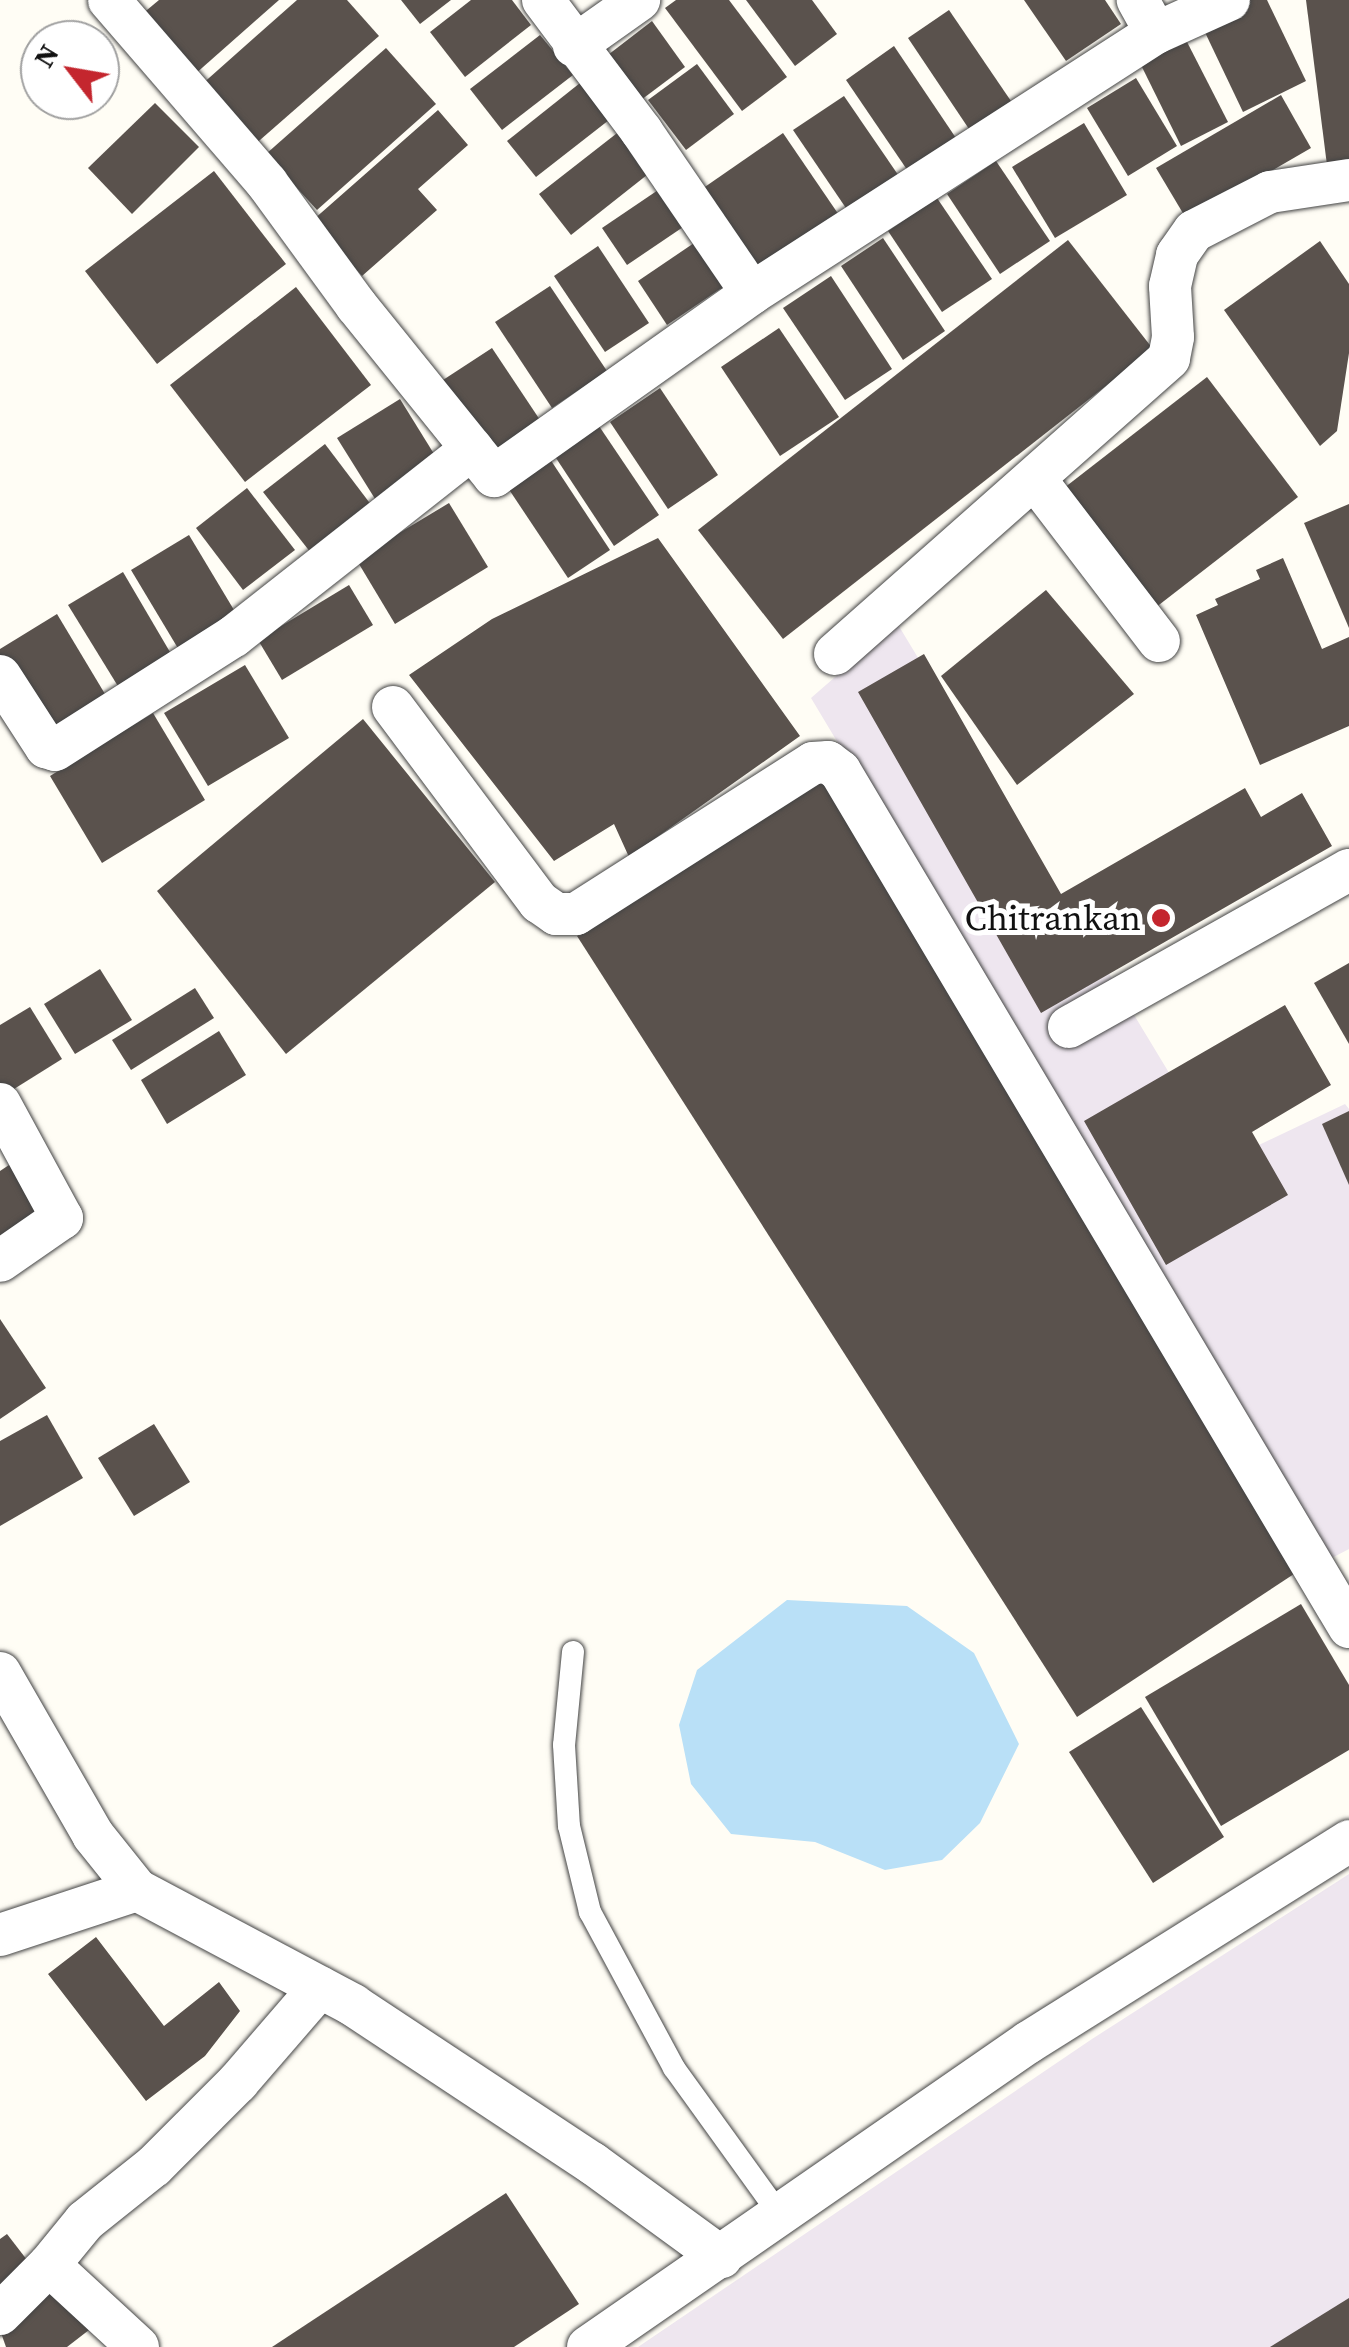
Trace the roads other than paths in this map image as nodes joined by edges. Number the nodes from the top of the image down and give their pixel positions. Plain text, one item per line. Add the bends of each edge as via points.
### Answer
1 (109, 0) edge
2 (544, 0) edge
3 (639, 0) edge
4 (1229, 0) edge
5 (1147, 17) edge
6 (574, 46) junction
7 (1349, 180) edge
8 (752, 292) junction
9 (472, 450) junction
10 (1035, 479) junction
11 (1159, 642) dead end
12 (834, 654) dead end
13 (0, 676) edge
14 (393, 707) dead end
15 (1349, 870) edge
16 (1069, 1026) dead end
17 (0, 1104) edge
18 (0, 1261) edge
19 (1349, 1627) edge
20 (573, 1652) dead end
21 (0, 1673) edge
22 (1349, 1841) edge
23 (138, 1890) junction
24 (0, 1935) edge
25 (320, 1987) junction
26 (780, 2215) junction
27 (721, 2257) junction
28 (49, 2265) junction
29 (0, 2314) edge
30 (138, 2347) edge
31 (588, 2347) edge

1 - 9 street via 267,183
2 - 6 street
3 - 6 street
4 - 5 street
5 - 8 street
6 - 8 street
7 - 10 street via 1270,192 1194,231 1177,255 1170,286 1174,337 1168,358
8 - 9 street via 494,476
9 - 13 street via 234,636 56,750 46,747
10 - 11 street
10 - 12 street
14 - 19 street via 539,902 556,914 576,914 813,763 828,762 840,771
15 - 16 street
17 - 18 street via 62,1218
20 - 26 lane via 564,1762 569,1826 590,1912 674,2068
21 - 23 street via 93,1835
22 - 26 street via 1029,2042
23 - 24 street
23 - 25 street
25 - 27 street via 592,2162
25 - 28 street via 238,2082 154,2166 85,2221
26 - 27 street
27 - 31 street
28 - 29 street
28 - 30 street

